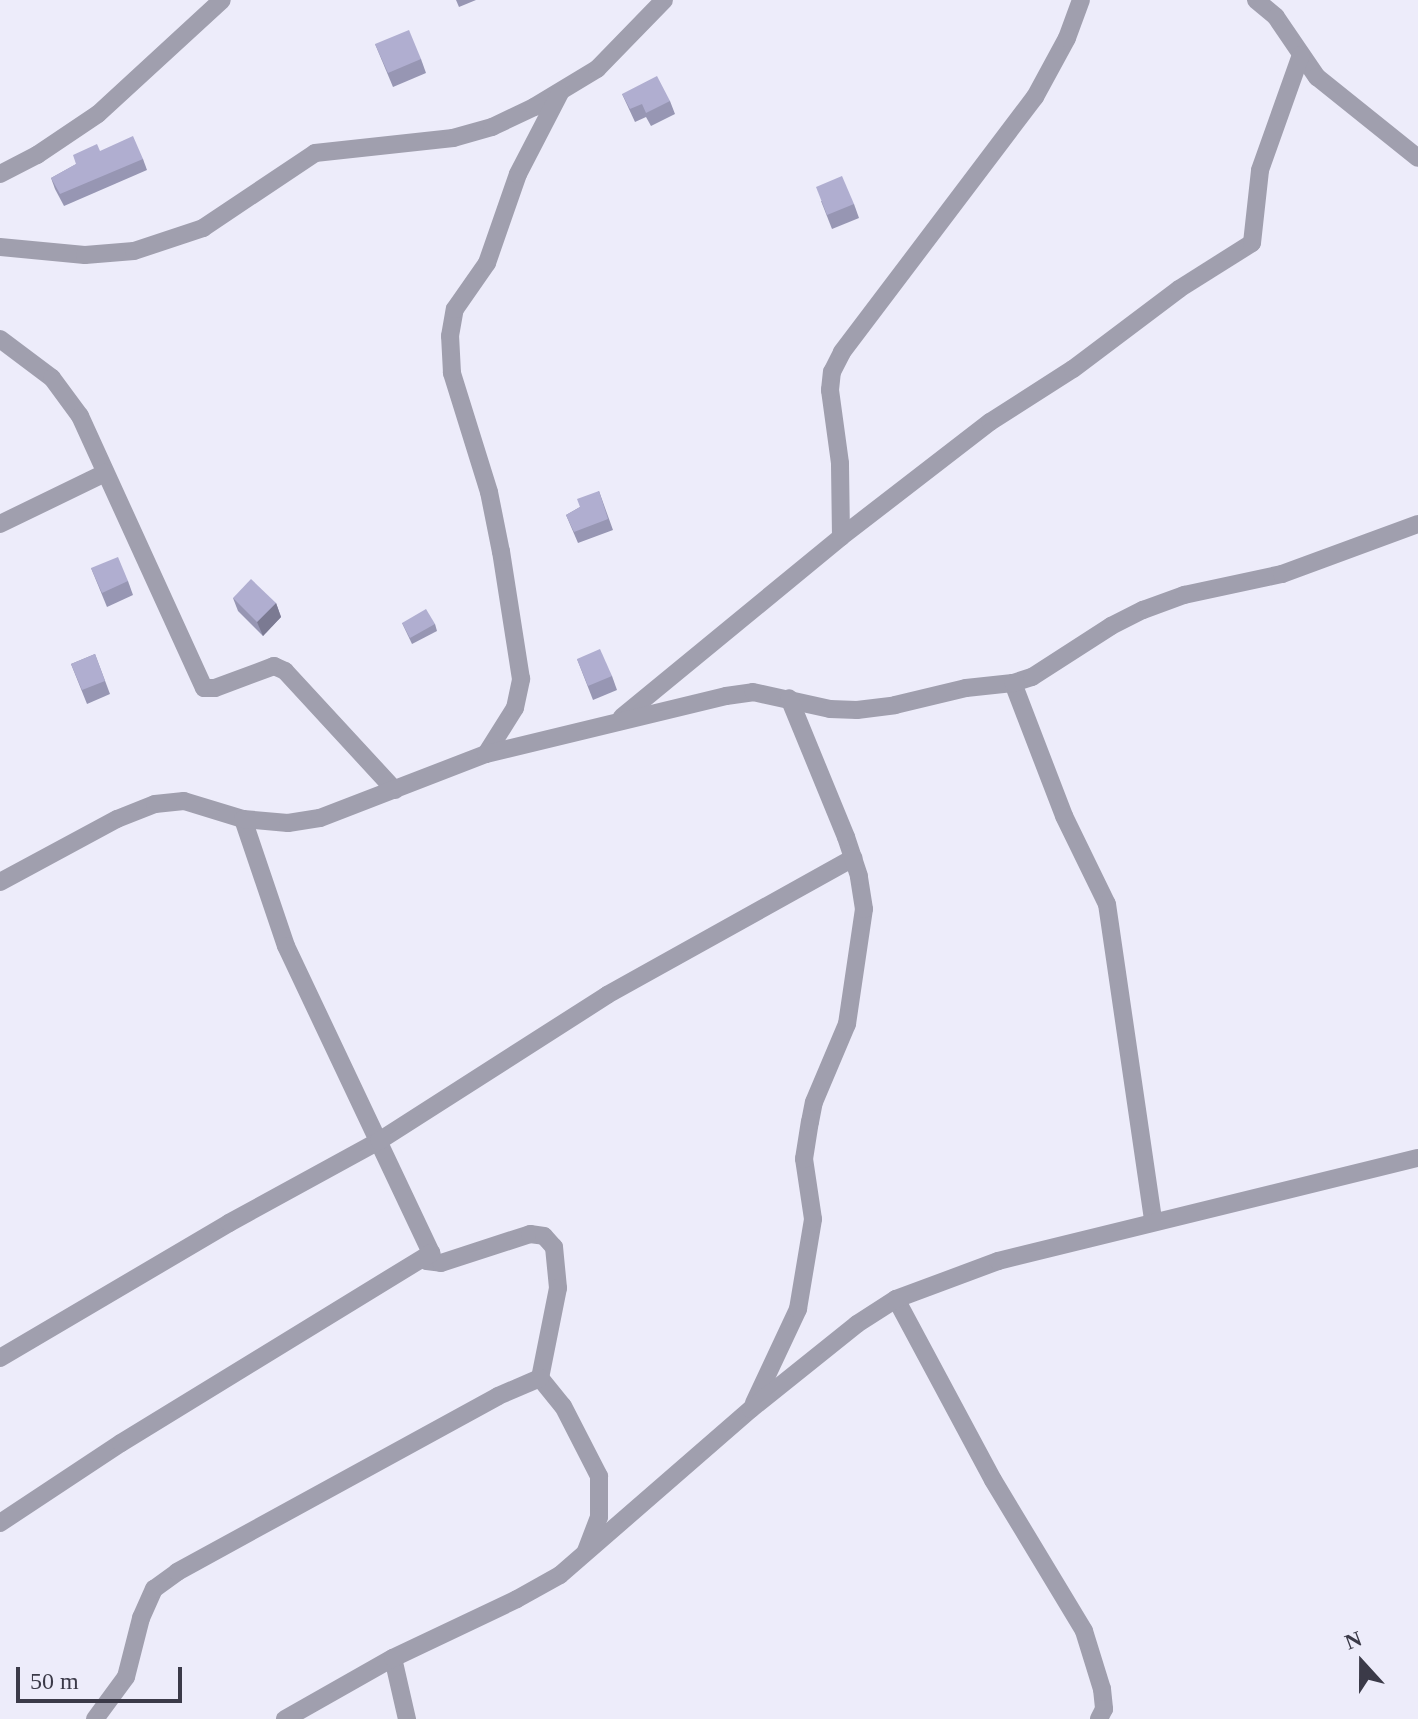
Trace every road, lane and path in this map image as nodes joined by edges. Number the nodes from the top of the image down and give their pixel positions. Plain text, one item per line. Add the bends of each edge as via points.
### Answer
1 (222, 0) edge
2 (664, 0) edge
3 (1081, 0) edge
4 (1256, 0) edge
5 (1301, 55) junction
6 (562, 91) junction
7 (1418, 158) edge
8 (0, 174) edge
9 (0, 247) edge
10 (0, 339) edge
11 (105, 473) junction
12 (0, 524) edge
13 (1418, 524) edge
14 (841, 537) junction
15 (1013, 683) junction
16 (789, 698) junction
17 (617, 722) junction
18 (486, 754) junction
19 (395, 790) junction
20 (243, 819) junction
21 (853, 858) junction
22 (0, 882) edge
23 (379, 1141) junction
24 (1418, 1158) edge
25 (1153, 1221) junction
26 (431, 1253) junction
27 (896, 1299) junction
28 (0, 1358) edge
29 (540, 1378) junction
30 (751, 1409) junction
31 (0, 1523) edge
32 (584, 1556) junction
33 (393, 1658) junction
34 (95, 1719) edge
35 (285, 1719) edge
36 (407, 1719) edge
37 (1099, 1719) edge

1 - 8 street via 98,114
2 - 6 street via 597,69
3 - 14 street via 1035,97 832,372
4 - 5 street via 1276,17
5 - 7 street via 1317,77
5 - 14 street via 1260,170 1252,243 990,422
6 - 9 street via 473,133 315,153 203,228 134,251 85,255
6 - 18 street via 518,174 487,263 455,309 450,336 452,373 489,492 521,679 515,708
10 - 11 street via 66,392
11 - 12 street
11 - 19 street via 204,688 274,666 285,671
13 - 15 street via 1282,574 1184,595 1143,610 1032,677
14 - 17 street
15 - 16 street via 857,710
15 - 25 street via 1064,816 1107,904
16 - 17 street via 753,692
16 - 21 street
17 - 18 street
18 - 19 street
19 - 20 street via 320,818 288,823
20 - 22 street via 184,801 155,804
20 - 23 street via 286,946
21 - 23 street via 607,995
21 - 30 street via 864,909 847,1024 814,1102 804,1159 813,1219 810,1250 798,1309
23 - 26 street
23 - 28 street
24 - 25 street
25 - 27 street via 998,1261
26 - 29 street via 427,1261 441,1263 530,1234 544,1236 554,1247 558,1288
26 - 31 street
27 - 30 street
27 - 37 street via 993,1480 1084,1631 1102,1689
29 - 32 street via 563,1406 599,1476 599,1517
29 - 34 street via 470,1411 154,1589 126,1677
30 - 32 street
32 - 33 street via 517,1599
33 - 35 street
33 - 36 street

